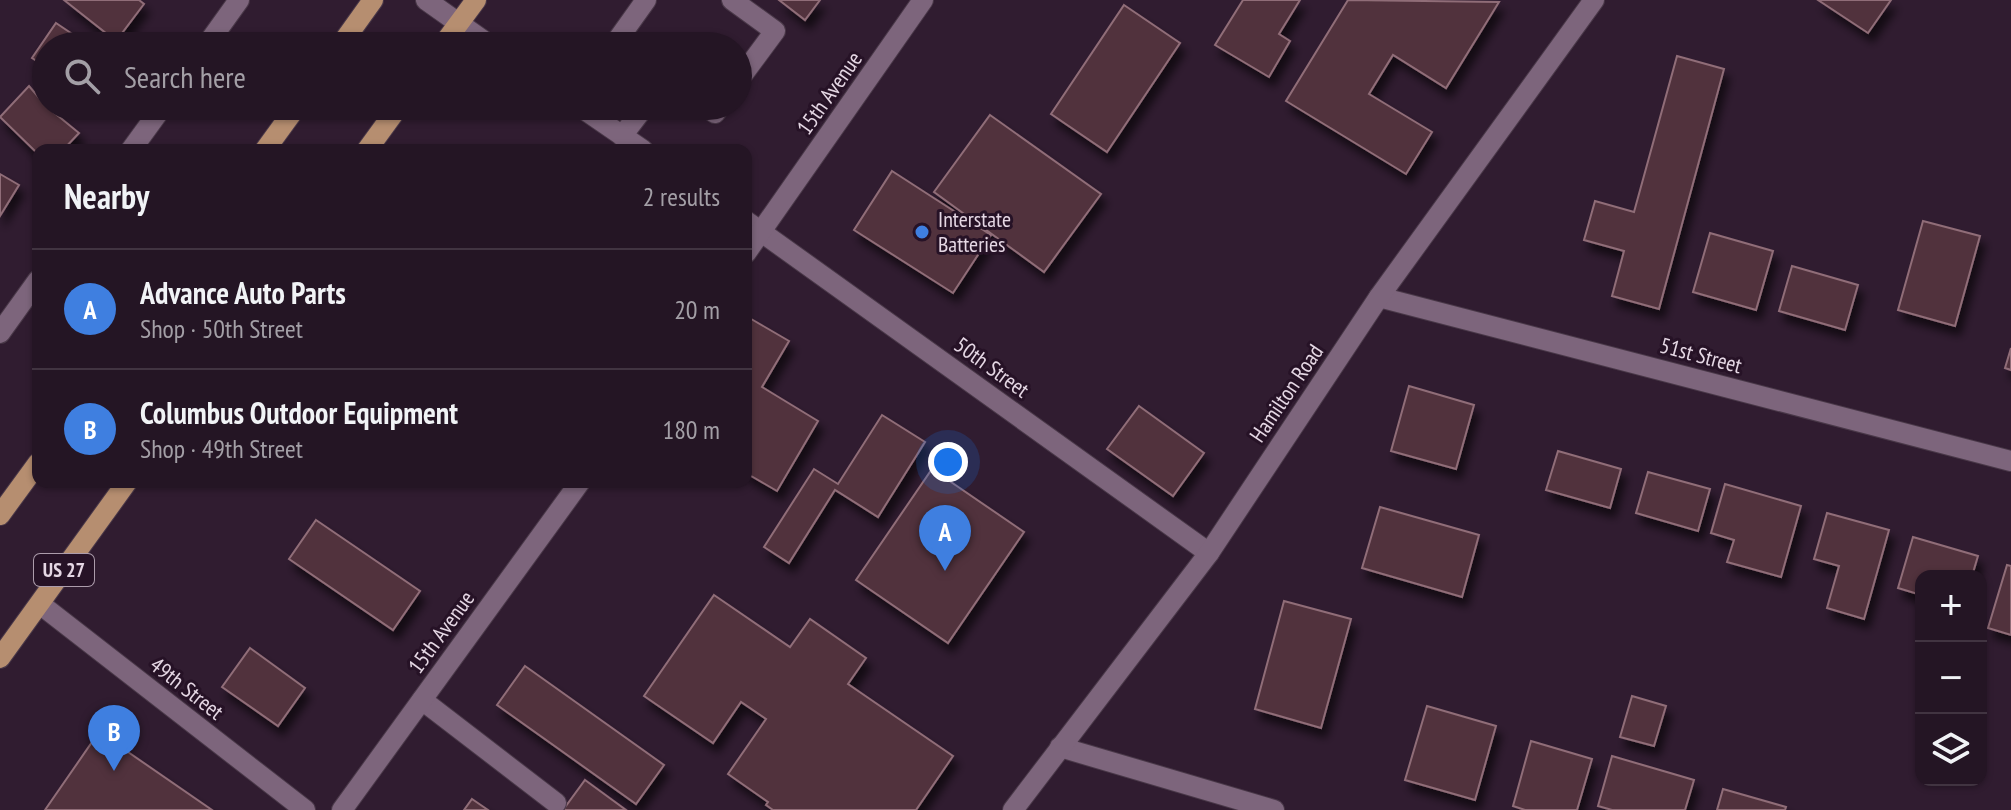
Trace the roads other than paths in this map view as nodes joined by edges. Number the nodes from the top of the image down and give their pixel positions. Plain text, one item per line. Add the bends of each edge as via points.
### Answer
1 (239, 0) edge
2 (373, 0) edge
3 (426, 0) edge
4 (476, 0) edge
5 (646, 0) edge
6 (732, 0) edge
7 (923, 0) edge
8 (1594, 0) edge
9 (459, 24) junction
10 (216, 32) edge
11 (350, 32) edge
12 (453, 32) edge
13 (471, 32) edge
14 (623, 32) edge
15 (752, 62) edge
16 (153, 120) edge
17 (287, 120) edge
18 (389, 120) edge
19 (599, 120) edge
20 (634, 120) edge
21 (622, 136) junction
22 (135, 144) edge
23 (269, 144) edge
24 (371, 144) edge
25 (634, 144) edge
26 (754, 227) edge
27 (32, 288) edge
28 (1379, 297) junction
29 (0, 333) edge
30 (2011, 461) edge
31 (32, 471) edge
32 (123, 488) edge
33 (576, 488) edge
34 (0, 515) edge
35 (1209, 553) junction
36 (40, 604) junction
37 (0, 658) edge
38 (422, 700) junction
39 (1060, 747) junction
40 (556, 803) dead end
41 (305, 810) edge
42 (342, 810) edge
43 (1013, 810) edge
44 (1274, 810) edge

1 - 10 street
2 - 11 main road
3 - 9 street
4 - 9 main road
5 - 14 street
6 - 15 street via 775,31
7 - 26 street, 15th Avenue
8 - 28 street, Hamilton Road
9 - 12 main road
9 - 13 street
16 - 22 street
17 - 23 main road
18 - 24 main road
19 - 21 street
20 - 21 street
21 - 25 street
26 - 35 street, 50th Street
27 - 29 street
28 - 30 street, 51st Street
28 - 35 street, Hamilton Road
31 - 34 main road
32 - 36 main road, US 27
33 - 38 street, 15th Avenue
35 - 39 street, Hamilton Road
36 - 37 main road, US 27
36 - 41 street, 49th Street
38 - 40 street
38 - 42 street, 15th Avenue
39 - 43 street, Hamilton Road
39 - 44 street

